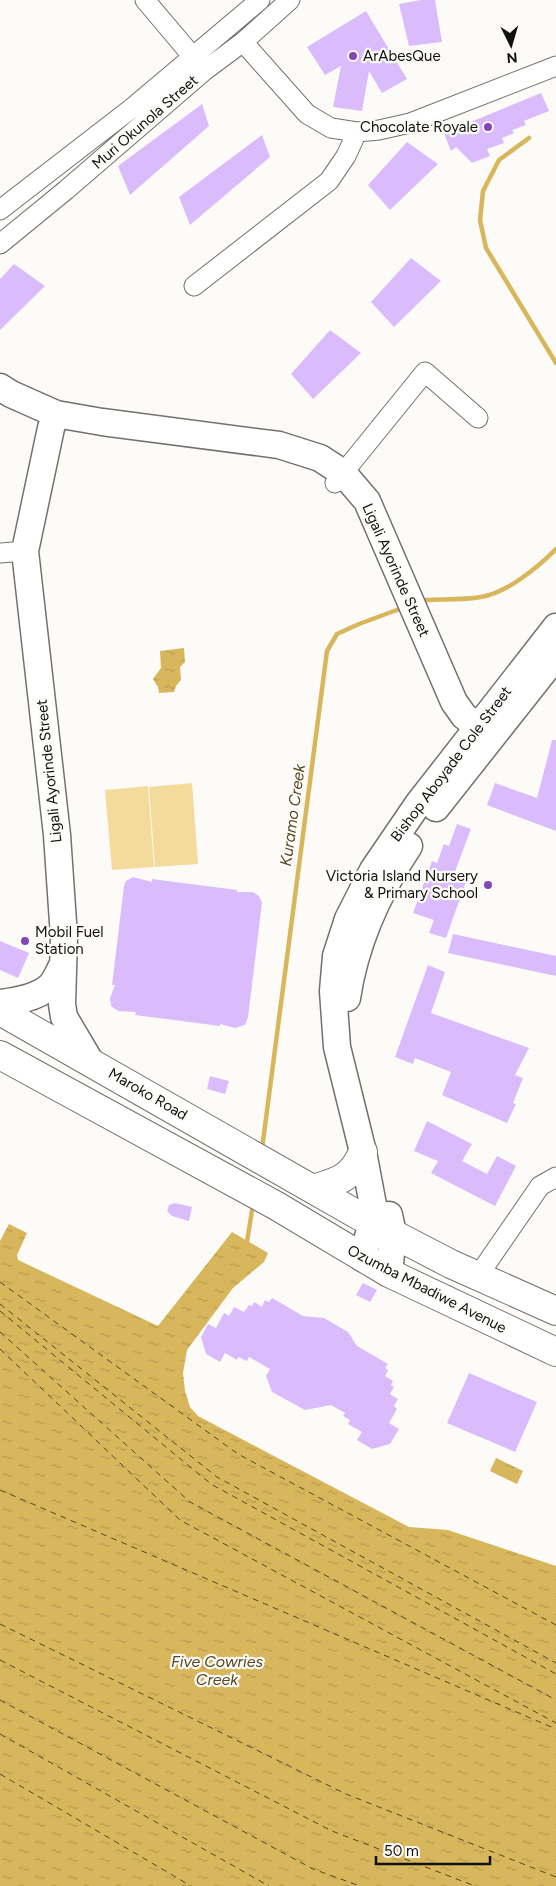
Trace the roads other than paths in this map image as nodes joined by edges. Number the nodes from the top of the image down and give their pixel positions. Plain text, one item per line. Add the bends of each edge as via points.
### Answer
1 (146, 0) edge
2 (260, 0) edge
3 (290, 0) edge
4 (243, 42) junction
5 (192, 56) junction
6 (556, 66) edge
7 (204, 71) junction
8 (357, 132) junction
9 (0, 210) edge
10 (0, 244) edge
11 (194, 286) dead end
12 (0, 387) edge
13 (0, 410) edge
14 (478, 418) dead end
15 (53, 421) junction
16 (339, 478) junction
17 (12, 552) edge
18 (556, 627) edge
19 (556, 656) edge
20 (480, 737) junction
21 (62, 966) junction
22 (0, 1003) edge
23 (0, 1011) edge
24 (0, 1055) edge
25 (90, 1061) junction
26 (363, 1152) junction
27 (548, 1181) edge
28 (304, 1184) junction
29 (383, 1229) junction
30 (362, 1258) junction
31 (389, 1273) junction
32 (478, 1276) junction
33 (556, 1311) edge
34 (556, 1352) edge

1 - 5 street
2 - 5 street, Muri Okunola Street
3 - 4 street, Muri Okunola Street
4 - 7 street, Muri Okunola Street
4 - 8 street via 308,114 331,128
5 - 7 street
5 - 9 street, Muri Okunola Street via 132,108
6 - 8 street via 410,123
7 - 10 street, Muri Okunola Street
8 - 11 street via 329,181
12 - 15 street, Ligali Ayorinde Street
13 - 15 street, Ligali Ayorinde Street
14 - 16 street via 425,372
15 - 16 street, Ligali Ayorinde Street via 272,453 314,465
15 - 17 street, Ligali Ayorinde Street
16 - 20 street, Ligali Ayorinde Street via 400,590 411,622 454,702
17 - 21 street, Ligali Ayorinde Street via 57,835 64,937
18 - 20 street, Bishop Aboyade Cole Street
19 - 20 street, Bishop Aboyade Cole Street
20 - 26 street, Bishop Aboyade Cole Street via 418,804 373,870 348,919 336,956 333,991 337,1047
20 - 29 street, Bishop Aboyade Cole Street via 382,894 360,945 349,988 346,1007 348,1046
21 - 22 street, Ligali Ayorinde Street via 50,986 32,996
21 - 25 street, Ligali Ayorinde Street via 64,1017
23 - 25 highway, Maroko Road
24 - 30 highway, Ozumba Mbadiwe Avenue via 275,1205
25 - 28 highway, Maroko Road
26 - 28 highway via 357,1166 346,1177 334,1183
26 - 29 street, Bishop Aboyade Cole Street via 373,1205
27 - 32 street
28 - 29 highway
29 - 30 street, Bishop Aboyade Cole Street
29 - 31 street, Bishop Aboyade Cole Street
29 - 32 highway
30 - 31 highway, Ozumba Mbadiwe Avenue
31 - 34 highway, Ozumba Mbadiwe Avenue
32 - 33 highway

